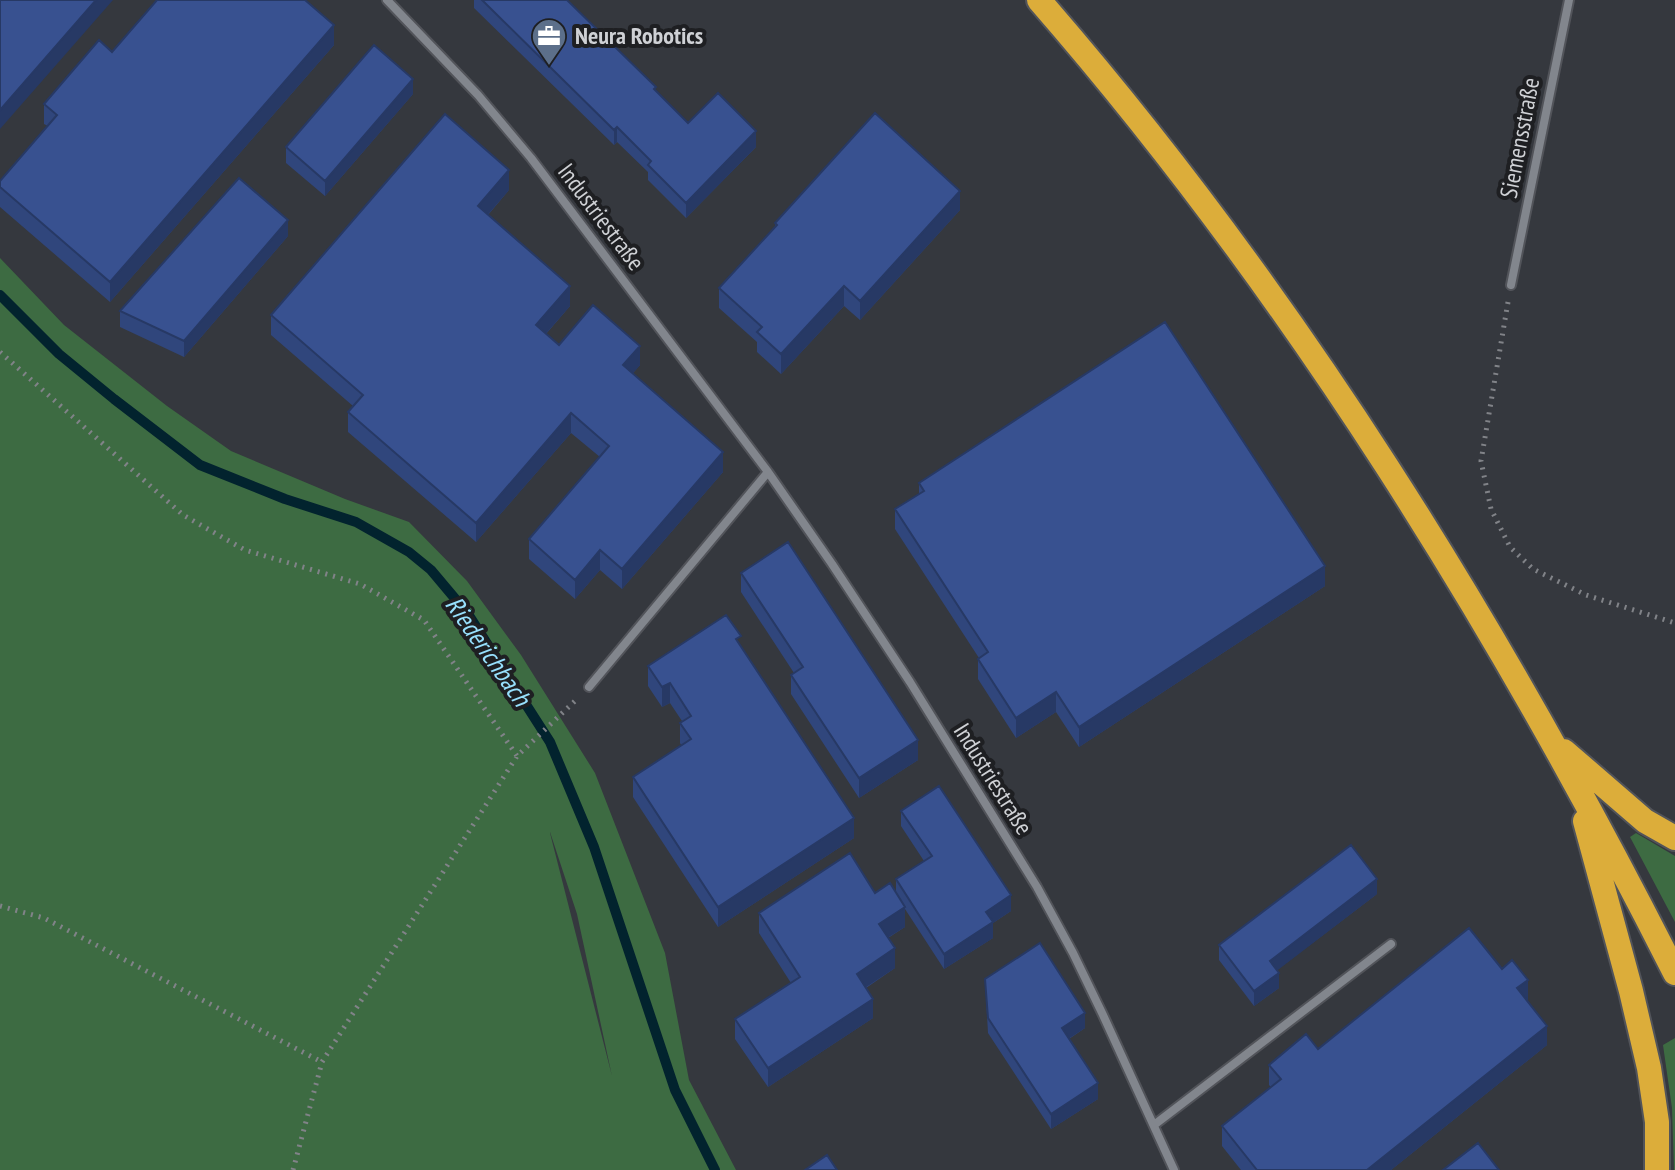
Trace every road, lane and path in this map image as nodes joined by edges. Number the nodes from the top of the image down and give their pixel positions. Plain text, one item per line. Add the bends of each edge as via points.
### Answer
1 (387, 0) edge
2 (1039, 0) edge
3 (1569, 0) edge
4 (1511, 285) joint
5 (0, 352) edge
6 (768, 472) junction
7 (1675, 623) edge
8 (589, 687) dead end
9 (559, 716) dead end
10 (1551, 740) junction
11 (517, 756) junction
12 (1575, 784) junction
13 (1675, 838) edge
14 (0, 906) edge
15 (1391, 944) dead end
16 (1675, 973) edge
17 (322, 1062) junction
18 (1154, 1125) junction
19 (293, 1170) edge
20 (1174, 1170) edge
21 (1657, 1170) edge

1 - 6 street, Industriestraße via 531,158
2 - 10 highway via 1203,204 1327,378 1445,557
3 - 4 street, Siemensstraße
4 - 7 path via 1481,461 1491,509 1510,547 1533,569 1586,595
5 - 11 path via 183,515 245,550 360,584 424,620
6 - 8 street
6 - 18 street, Industriestraße via 910,682 1037,887
9 - 11 path
10 - 12 highway
10 - 13 highway via 1645,821
11 - 17 path
12 - 16 highway
12 - 21 highway via 1649,1068
14 - 17 path via 44,918
15 - 18 street
17 - 19 path
18 - 20 street, Industriestraße

